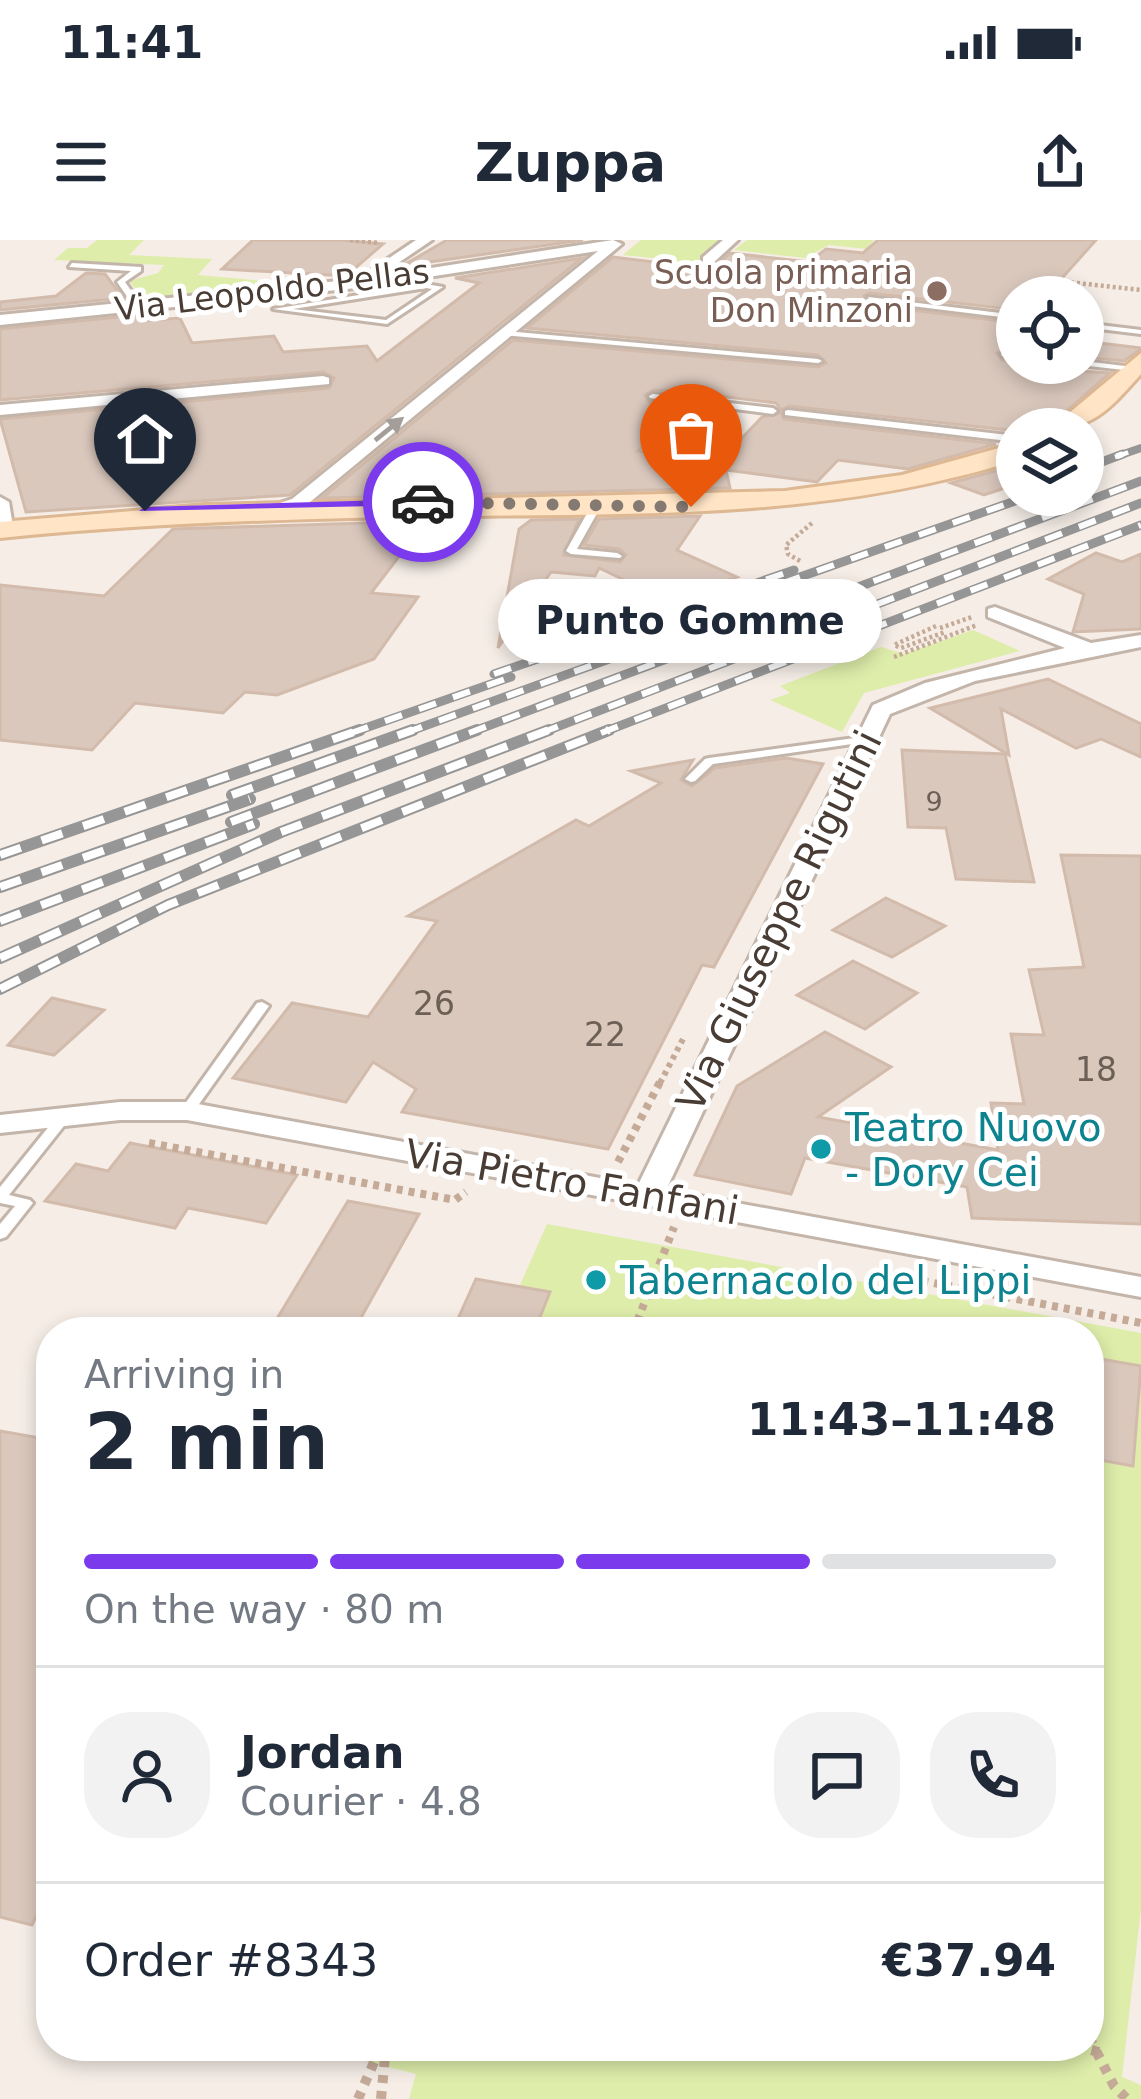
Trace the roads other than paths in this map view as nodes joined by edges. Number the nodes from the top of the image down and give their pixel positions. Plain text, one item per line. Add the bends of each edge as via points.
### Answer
1 (731, 240) edge
2 (396, 242) edge
3 (422, 242) edge
4 (617, 242) edge
5 (708, 260) dead end
6 (72, 266) dead end
7 (356, 284) junction
8 (300, 297) junction
9 (335, 299) junction
10 (871, 299) dead end
11 (138, 307) junction
12 (408, 309) junction
13 (996, 314) edge
14 (0, 320) edge
15 (1104, 328) edge
16 (1141, 332) edge
17 (506, 333) junction
18 (818, 361) dead end
19 (1104, 363) edge
20 (1137, 364) edge
21 (323, 381) dead end
22 (653, 396) dead end
23 (1093, 408) edge
24 (0, 410) edge
25 (772, 411) dead end
26 (788, 413) dead end
27 (996, 437) edge
28 (996, 457) edge
29 (298, 503) junction
30 (546, 507) junction
31 (595, 508) junction
32 (268, 513) junction
33 (2, 521) edge
34 (616, 556) dead end
35 (992, 612) road end
36 (1141, 641) edge
37 (1087, 649) junction
38 (862, 740) junction
39 (691, 779) dead end
40 (262, 1006) dead end
41 (188, 1111) junction
42 (64, 1117) junction
43 (0, 1124) edge
44 (0, 1198) edge
45 (648, 1212) junction
46 (0, 1234) edge
47 (1141, 1287) edge

1 - 5 street
2 - 3 street
3 - 7 street
4 - 7 street, Via Leopoldo Pellas
4 - 17 street
6 - 11 lane via 138,269 121,282
7 - 8 street, Via Leopoldo Pellas
8 - 9 lane
8 - 11 street, Via Leopoldo Pellas
8 - 12 lane via 277,309 387,322
9 - 12 lane
9 - 12 lane via 439,287
10 - 13 lane
11 - 14 street, Via Leopoldo Pellas
15 - 16 lane
17 - 18 lane
29 -> 17 street
19 - 20 lane
20 - 23 main road
21 - 24 street
22 - 25 lane
26 - 27 lane
28 - 31 main road via 841,494
29 - 30 main road
29 - 32 street
29 - 33 main road
30 - 31 main road
30 - 32 main road
31 - 34 lane via 571,550
32 - 33 main road
35 - 37 street, Via Giuseppe Rigutini
36 - 37 street, Via Giuseppe Rigutini
37 - 38 street, Via Giuseppe Rigutini via 892,703
38 - 39 lane via 710,761
38 - 45 street, Via Giuseppe Rigutini
40 - 41 lane
41 - 42 street, Via Pietro Fanfani
41 - 45 street, Via Pietro Fanfani
42 - 43 street, Via Pietro Fanfani
42 - 44 lane
44 - 46 lane via 25,1203
45 - 47 street, Via Pietro Fanfani

